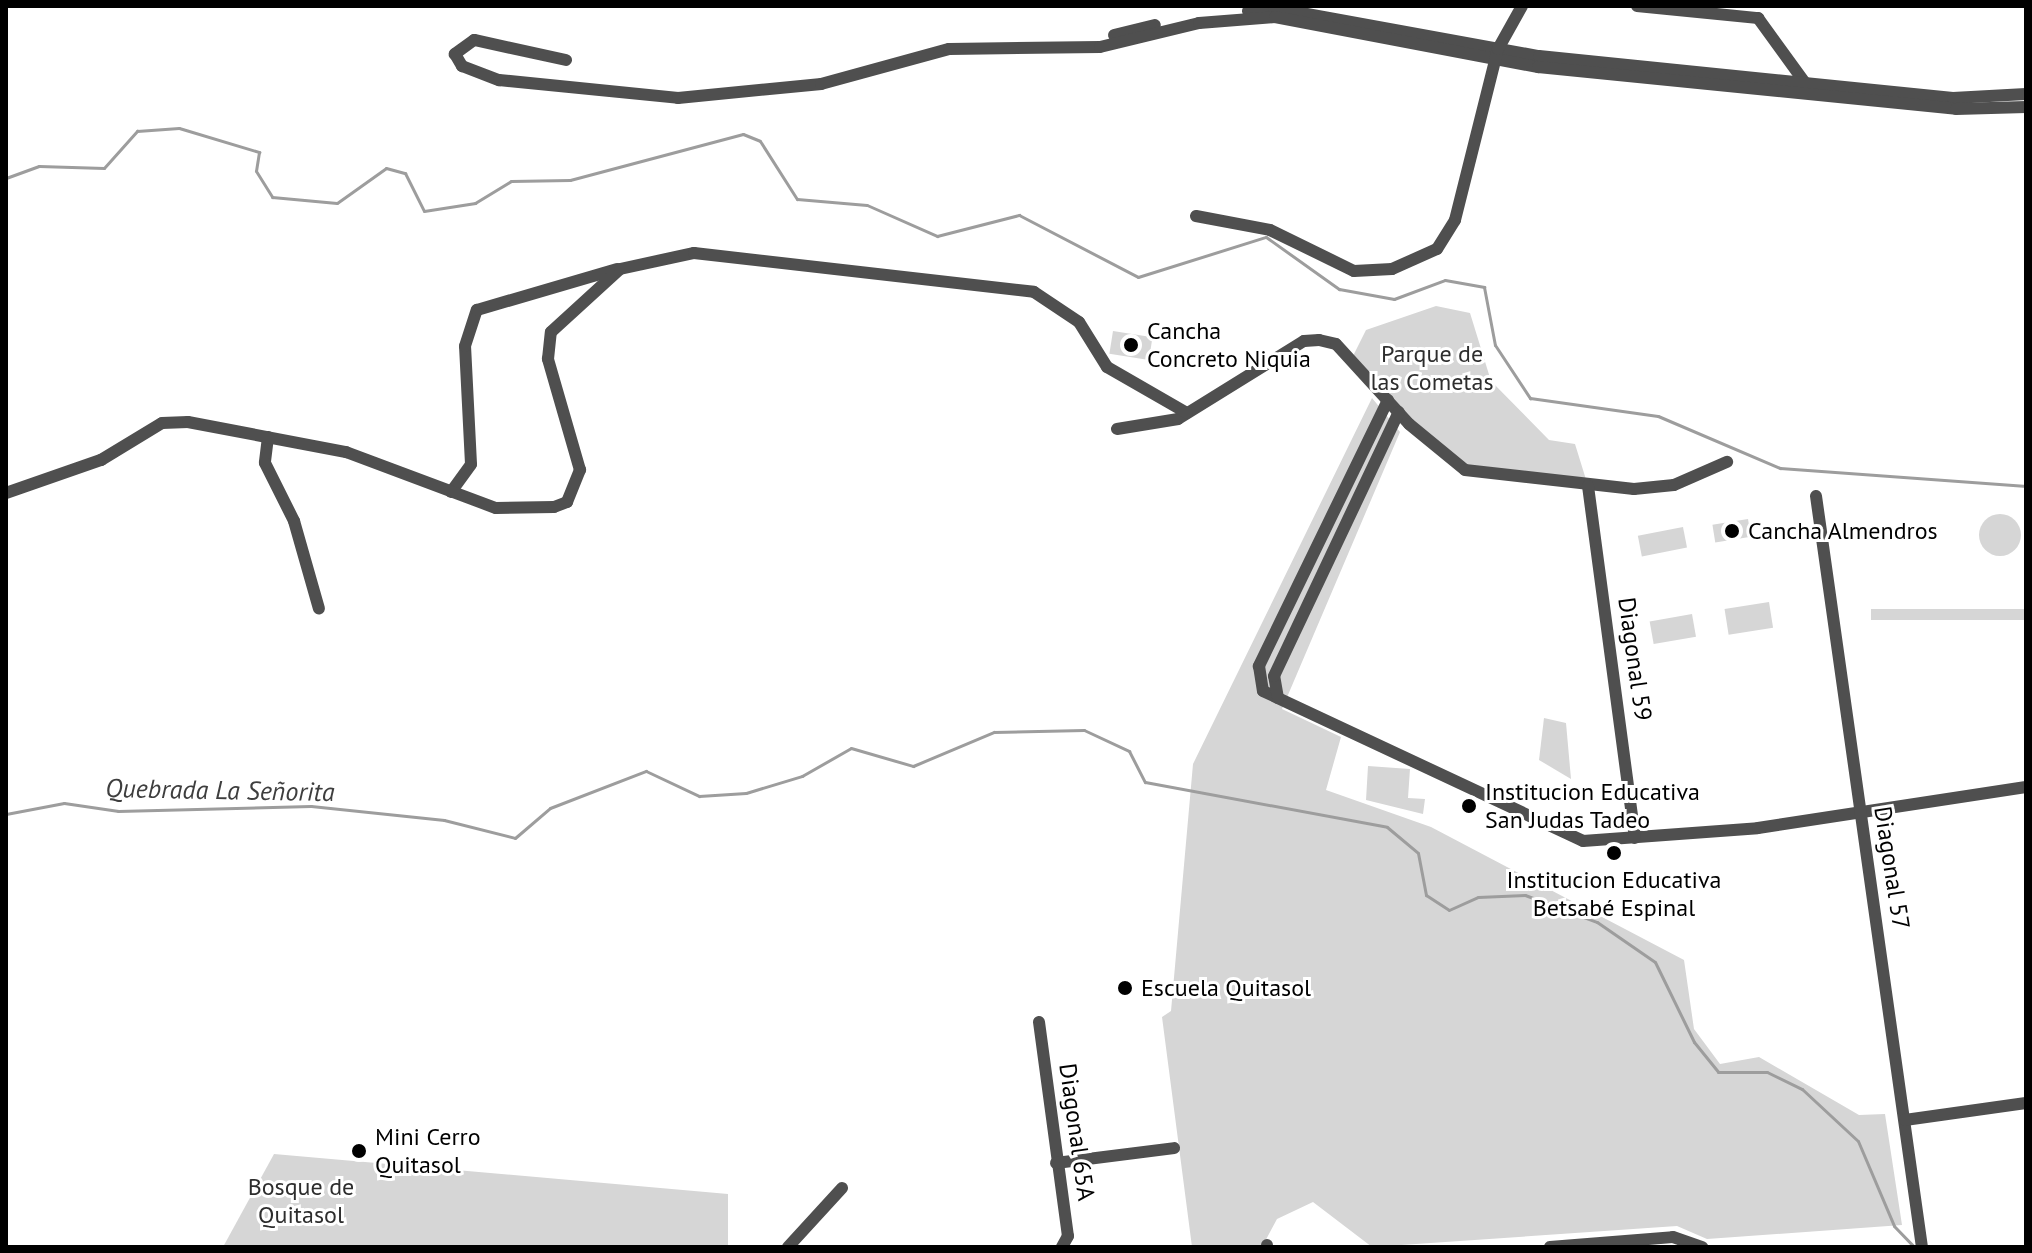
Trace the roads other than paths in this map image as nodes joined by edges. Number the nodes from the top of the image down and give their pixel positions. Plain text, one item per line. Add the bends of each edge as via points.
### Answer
1 (1522, 6) edge
2 (1637, 6) edge
3 (1497, 54) junction
4 (566, 60) dead end
5 (1808, 88) junction
6 (2026, 94) edge
7 (2026, 107) edge
8 (1196, 216) dead end
9 (620, 269) junction
10 (1388, 400) junction
11 (1399, 412) junction
12 (1187, 413) junction
13 (1117, 429) dead end
14 (268, 437) junction
15 (1727, 462) dead end
16 (1588, 486) junction
17 (451, 492) junction
18 (6, 493) edge
19 (1816, 496) dead end
20 (319, 609) dead end
21 (1278, 698) junction
22 (2026, 787) edge
23 (1860, 810) junction
24 (1635, 838) junction
25 (1039, 1022) dead end
26 (2026, 1103) edge
27 (1905, 1120) junction
28 (1174, 1148) dead end
29 (1056, 1163) junction
30 (842, 1188) dead end
31 (1065, 1241) edge
32 (1639, 1244) edge
33 (1568, 1246) edge
34 (788, 1247) edge
35 (1078, 1247) edge
36 (1550, 1247) edge
37 (1702, 1247) edge
38 (1922, 1247) edge

1 - 3 street
2 - 5 street via 1758,18
3 - 4 street via 1274,8 1191,17 1083,47 949,49 821,84 678,98 499,80 462,66 455,54 461,43 474,40
3 - 5 street
3 - 8 street via 1455,220 1437,249 1392,269 1354,271 1270,230
5 - 6 street via 1953,98
5 - 7 street via 1956,109
9 - 12 street via 694,253 1019,287 1079,322 1115,374
9 - 17 street via 477,310 465,346 471,464
9 - 17 street via 549,337 580,470 567,502 496,508
10 - 11 street
10 - 12 street via 1336,344 1312,340
10 - 21 street via 1259,666 1258,685
11 - 16 street via 1455,467
11 - 21 street via 1274,676
12 - 13 street via 1166,424
14 - 17 street via 346,452
14 - 18 street via 162,423 101,460
14 - 20 street via 265,463 294,521
15 - 16 street via 1674,485
16 - 24 street, Diagonal 59
19 - 23 street, Diagonal 57
21 - 24 street via 1580,840
22 - 23 street
23 - 24 street
23 - 27 street, Diagonal 57
25 - 29 street, Diagonal 65A
26 - 27 street
27 - 38 street, Diagonal 57
28 - 29 street
29 - 31 street, Diagonal 65A
30 - 34 street
31 - 35 street
32 - 33 street
32 - 37 street via 1673,1237
33 - 36 street

